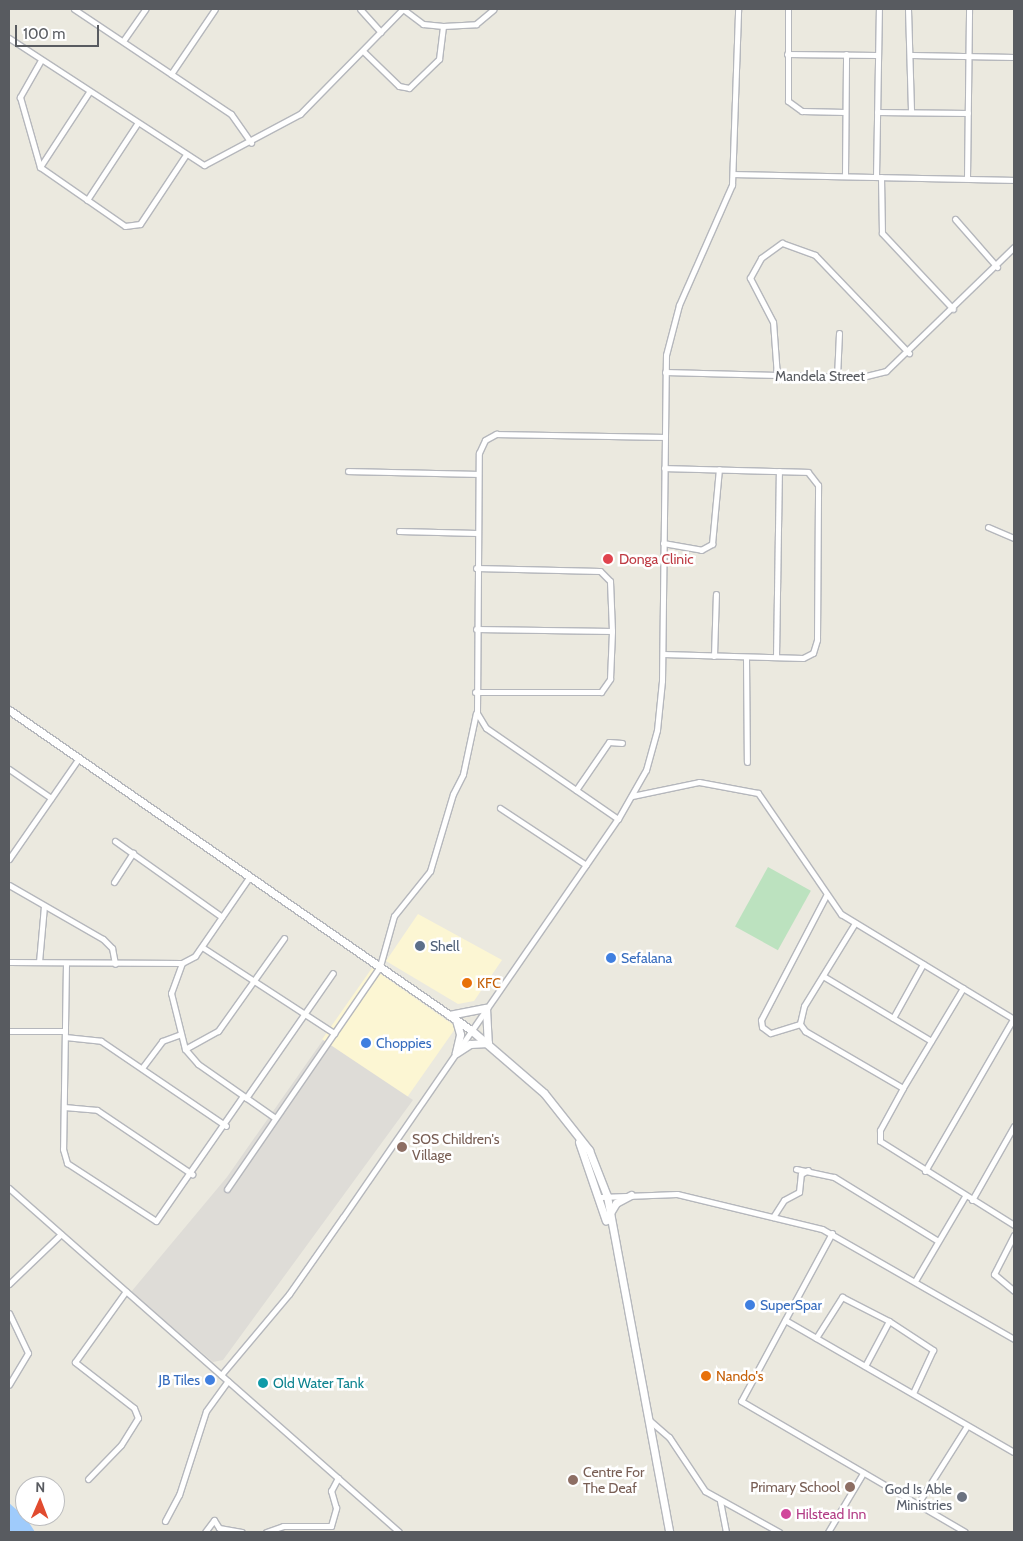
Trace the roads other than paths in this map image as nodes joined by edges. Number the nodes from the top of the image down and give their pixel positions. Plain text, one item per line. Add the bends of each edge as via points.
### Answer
1 (75, 9) edge
2 (145, 9) edge
3 (215, 9) edge
4 (360, 9) edge
5 (403, 9) edge
6 (494, 9) edge
7 (738, 9) edge
8 (788, 9) edge
9 (879, 9) edge
10 (908, 9) edge
11 (969, 9) edge
12 (443, 26) junction
13 (381, 32) junction
14 (9, 38) edge
15 (123, 42) junction
16 (363, 50) junction
17 (787, 54) junction
18 (846, 54) junction
19 (877, 55) junction
20 (912, 56) junction
21 (969, 56) junction
22 (1014, 57) edge
23 (41, 60) junction
24 (171, 74) junction
25 (89, 92) junction
26 (845, 112) junction
27 (876, 112) junction
28 (911, 112) junction
29 (968, 112) junction
30 (137, 124) junction
31 (251, 143) junction
32 (185, 156) junction
33 (40, 166) junction
34 (734, 174) junction
35 (845, 176) junction
36 (878, 177) junction
37 (967, 178) junction
38 (1014, 180) edge
39 (87, 200) junction
40 (955, 218) dead end
41 (1014, 248) edge
42 (997, 267) junction
43 (953, 309) junction
44 (839, 333) dead end
45 (909, 353) junction
46 (664, 372) junction
47 (777, 376) junction
48 (837, 376) junction
49 (664, 437) junction
50 (664, 468) junction
51 (718, 469) junction
52 (348, 471) dead end
53 (779, 471) junction
54 (478, 474) junction
55 (988, 527) dead end
56 (399, 531) dead end
57 (476, 533) junction
58 (1014, 538) edge
59 (663, 543) junction
60 (476, 568) junction
61 (716, 594) dead end
62 (476, 629) junction
63 (612, 631) junction
64 (663, 654) junction
65 (714, 656) junction
66 (746, 657) junction
67 (776, 657) junction
68 (475, 692) junction
69 (9, 710) edge
70 (476, 713) junction
71 (622, 743) dead end
72 (79, 758) junction
73 (747, 762) dead end
74 (9, 769) edge
75 (576, 790) junction
76 (632, 796) junction
77 (51, 798) junction
78 (500, 808) dead end
79 (618, 819) junction
80 (115, 841) dead end
81 (133, 853) junction
82 (9, 859) edge
83 (586, 865) junction
84 (250, 876) junction
85 (114, 882) dead end
86 (9, 885) edge
87 (827, 894) junction
88 (44, 906) junction
89 (222, 916) junction
90 (855, 923) junction
91 (284, 938) dead end
92 (202, 947) junction
93 (9, 962) edge
94 (39, 962) junction
95 (66, 963) junction
96 (182, 963) junction
97 (115, 964) junction
98 (923, 964) junction
99 (380, 966) junction
100 (333, 973) dead end
101 (823, 976) junction
102 (254, 979) junction
103 (963, 988) junction
104 (486, 1008) junction
105 (303, 1013) junction
106 (449, 1015) junction
107 (893, 1018) junction
108 (1013, 1019) edge
109 (456, 1020) junction
110 (800, 1024) junction
111 (471, 1030) junction
112 (9, 1031) edge
113 (334, 1033) junction
114 (65, 1034) junction
115 (181, 1034) junction
116 (931, 1041) junction
117 (488, 1043) junction
118 (185, 1049) junction
119 (456, 1053) junction
120 (142, 1068) junction
121 (903, 1088) junction
122 (244, 1097) junction
123 (64, 1107) junction
124 (275, 1118) junction
125 (226, 1126) junction
126 (1014, 1126) edge
127 (796, 1169) dead end
128 (809, 1170) junction
129 (925, 1171) junction
130 (192, 1174) junction
131 (228, 1189) dead end
132 (10, 1191) edge
133 (632, 1195) junction
134 (604, 1196) junction
135 (965, 1196) junction
136 (972, 1200) junction
137 (610, 1213) junction
138 (773, 1217) junction
139 (1014, 1225) edge
140 (832, 1233) junction
141 (61, 1234) junction
142 (1014, 1235) edge
143 (938, 1241) junction
144 (618, 1269) junction
145 (915, 1281) junction
146 (9, 1284) edge
147 (126, 1291) junction
148 (1014, 1291) edge
149 (9, 1313) edge
150 (785, 1320) junction
151 (889, 1321) junction
152 (816, 1338) junction
153 (1014, 1339) edge
154 (865, 1366) junction
155 (221, 1375) junction
156 (228, 1381) junction
157 (9, 1385) edge
158 (913, 1393) junction
159 (646, 1418) junction
160 (967, 1426) junction
161 (1014, 1452) edge
162 (863, 1473) junction
163 (338, 1478) junction
164 (88, 1479) dead end
165 (720, 1500) junction
166 (917, 1505) junction
167 (165, 1521) dead end
168 (205, 1532) edge
169 (242, 1532) edge
170 (266, 1532) edge
171 (399, 1532) edge
172 (669, 1532) edge
173 (726, 1532) edge
174 (779, 1532) edge
175 (828, 1532) edge
176 (965, 1532) edge

1 - 15 street
2 - 15 street
3 - 24 street
4 - 13 street
5 - 12 street via 423,24
5 - 13 street
6 - 12 street via 476,24
7 - 34 street
8 - 17 street
9 - 19 street
10 - 20 street
11 - 21 street
12 - 16 street via 439,59 409,88 399,86
13 - 16 street
14 - 23 street
15 - 24 street
16 - 31 street via 300,114
17 - 18 street
17 - 26 street via 786,93 791,106 802,111
18 - 19 street
18 - 26 street
19 - 27 street
20 - 21 street
20 - 28 street
21 - 22 street
21 - 29 street
23 - 25 street
23 - 33 street via 20,97
24 - 31 street via 231,114
25 - 30 street
25 - 33 street
26 - 35 street
27 - 28 street
27 - 36 street
28 - 29 street
29 - 37 street
30 - 32 street
30 - 39 street
31 - 32 street via 213,164 197,163
32 - 39 street via 136,227 125,226
33 - 39 street
34 - 35 street
34 - 46 street via 726,203 679,305
35 - 36 street
36 - 37 street
36 - 43 street via 882,233
37 - 38 street
40 - 42 street
41 - 42 street, Mandela Street
42 - 43 street, Mandela Street
43 - 45 street, Mandela Street
44 - 48 street
45 - 47 street via 815,255 782,243 761,258 750,278 773,322
45 - 48 street, Mandela Street via 878,374
46 - 47 street, Mandela Street
46 - 49 street
47 - 48 street, Mandela Street
49 - 50 street
49 - 54 street via 496,434 482,444
50 - 51 street
50 - 59 street
51 - 53 street
51 - 59 street via 712,544 701,550
52 - 54 street
53 - 67 street
53 - 67 street via 810,472 818,482 817,640 807,657
54 - 57 street
55 - 58 street
56 - 57 street
57 - 60 street
59 - 64 street
60 - 62 street
60 - 63 street via 600,571 610,581
61 - 65 street
62 - 63 street
62 - 68 street
63 - 68 street via 610,679 601,692
64 - 65 street
64 - 76 street via 654,744
65 - 66 street
66 - 67 street
66 - 73 street
68 - 70 street
69 - 72 street
70 - 75 street via 486,728
70 - 99 street via 463,774 453,794 435,862 394,916
71 - 75 street via 607,744
72 - 77 street
72 - 84 street
74 - 77 street
75 - 79 street
76 - 79 street
76 - 87 street via 684,782 713,783 758,793
77 - 82 street
78 - 83 street
79 - 83 street
80 - 81 street
81 - 85 street
81 - 89 street
83 - 104 street
84 - 89 street
84 - 99 street
86 - 88 street
87 - 90 street via 841,914
87 - 110 street via 761,1020 762,1027 770,1033
88 - 94 street
88 - 97 street via 103,939 112,948
89 - 92 street
90 - 98 street
90 - 101 street
91 - 102 street
92 - 96 street
92 - 102 street
93 - 94 street
94 - 95 street
95 - 97 street
95 - 114 street
96 - 97 street
96 - 115 street via 171,993 182,1022
98 - 103 street
98 - 107 street
99 - 106 street
99 - 113 street
100 - 105 street
101 - 107 street
101 - 110 street via 804,1006
102 - 105 street
102 - 118 street via 218,1031
103 - 108 street
103 - 116 street
104 - 106 street
104 - 111 street
104 - 117 street
105 - 113 street
105 - 122 street
106 - 109 street
107 - 116 street
108 - 129 street
109 - 111 street
109 - 119 street via 460,1034
110 - 121 street via 805,1031
111 - 117 street
111 - 119 street
112 - 114 street
113 - 124 street
114 - 120 street via 101,1041
114 - 123 street
115 - 118 street
115 - 120 street via 162,1041
116 - 121 street
117 - 119 street via 470,1044
117 - 134 street via 538,1086 576,1134
118 - 122 street via 198,1064
119 - 155 street via 289,1294
120 - 125 street
121 - 129 street via 880,1130 880,1141
122 - 124 street
122 - 125 street
123 - 130 street via 97,1110
123 - 130 street via 65,1160 148,1219 163,1216
124 - 131 street
125 - 130 street
126 - 136 street
127 - 128 street
128 - 138 street via 801,1174 798,1192 784,1200
128 - 143 street via 842,1181
129 - 135 street
132 - 141 street
133 - 134 street
133 - 137 street via 616,1203
133 - 138 street via 677,1194
134 - 137 street
134 - 144 street
135 - 136 street
135 - 143 street
136 - 139 street
137 - 144 street
138 - 140 street
140 - 145 street
140 - 150 street
141 - 146 street
141 - 147 street
142 - 148 street via 994,1274
143 - 145 street
144 - 159 street
145 - 153 street
147 - 155 street
147 - 164 street via 75,1362 134,1408 138,1418 121,1445
149 - 157 street via 28,1353
150 - 152 street
150 - 162 street via 742,1402
151 - 152 street via 842,1297
151 - 154 street
151 - 158 street via 933,1350
152 - 154 street
154 - 158 street
155 - 156 street
156 - 163 street
156 - 167 street via 206,1411 179,1495
158 - 160 street
159 - 165 street via 669,1437 701,1487
159 - 172 street
160 - 161 street
160 - 166 street
162 - 166 street
162 - 175 street
163 - 170 street via 331,1491 336,1508 331,1526 283,1526
163 - 171 street
165 - 173 street
165 - 174 street
166 - 176 street
168 - 169 street via 214,1520 219,1528

